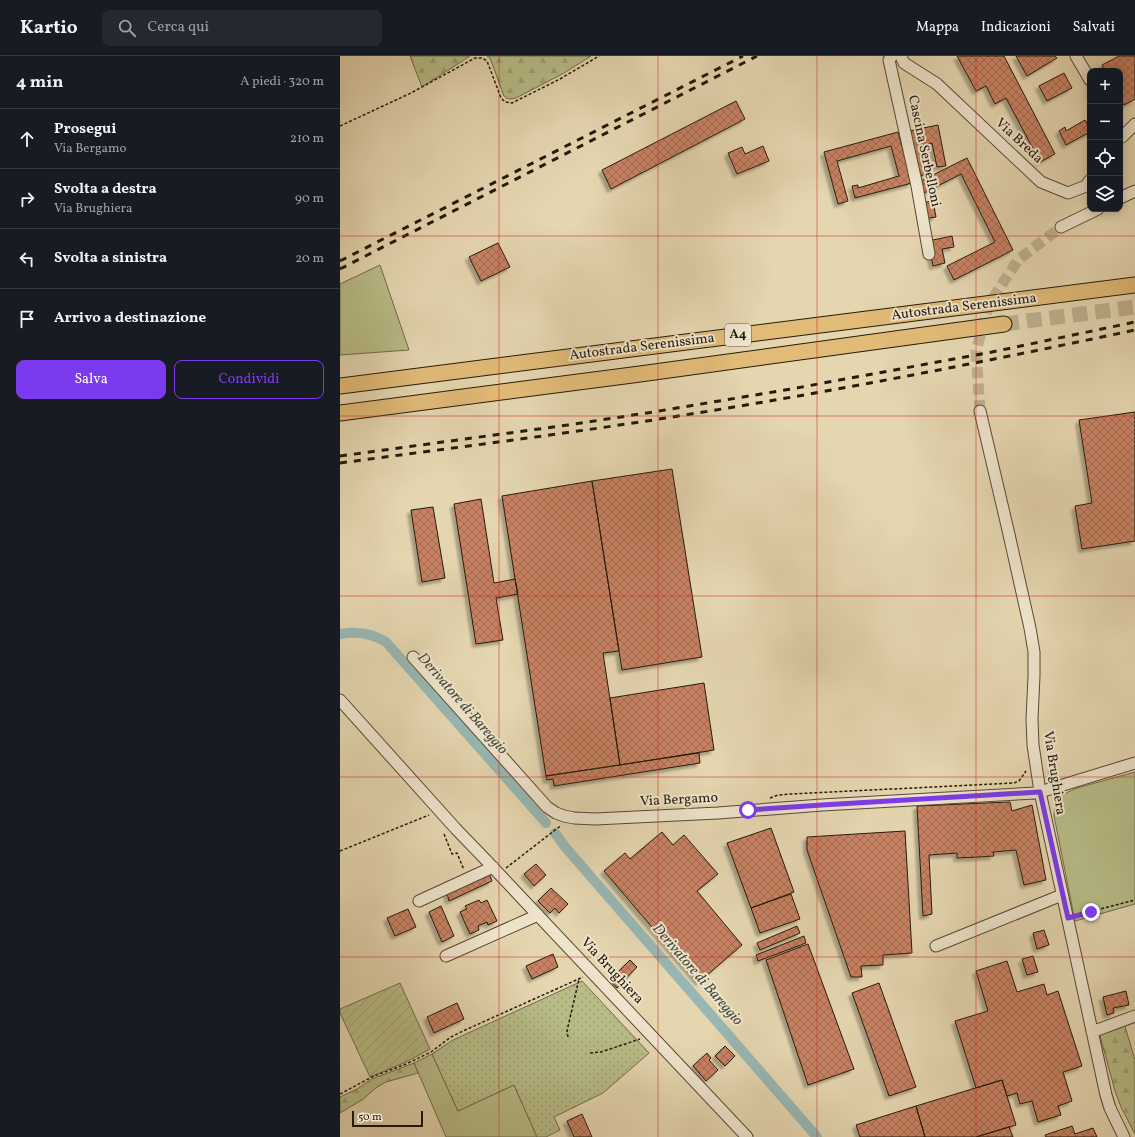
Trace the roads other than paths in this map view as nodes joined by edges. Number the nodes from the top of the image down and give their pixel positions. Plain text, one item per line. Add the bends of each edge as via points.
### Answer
1 (892, 56) edge
2 (901, 56) edge
3 (1076, 56) edge
4 (1087, 75) edge
5 (1135, 124) edge
6 (1123, 135) edge
7 (1087, 184) edge
8 (1135, 191) edge
9 (1123, 197) edge
10 (1092, 212) edge
11 (1061, 227) tunnel mouth
12 (929, 254) dead end
13 (1135, 285) edge
14 (1004, 324) tunnel mouth
15 (340, 386) edge
16 (980, 411) tunnel mouth
17 (340, 413) edge
18 (413, 657) dead end
19 (340, 700) edge
20 (1135, 763) edge
21 (1040, 792) junction
22 (493, 867) junction
23 (1062, 895) junction
24 (419, 900) dead end
25 (538, 915) junction
26 (936, 946) dead end
27 (446, 956) dead end
28 (1135, 1016) edge
29 (1092, 1032) junction
30 (747, 1137) edge
31 (1124, 1137) edge

1 - 12 street, Cascina Serbelloni via 889,60
2 - 7 street, Via Breda via 904,63 937,84 1041,182 1068,193
3 - 4 street
5 - 6 street
8 - 9 street
10 - 11 street
13 - 15 highway, Autostrada Serenissima / A4
14 - 17 highway, Autostrada Serenissima / A4
16 - 21 street, Via Brughiera via 1034,652 1032,745
18 - 21 street, Via Bergamo via 547,807 574,818 718,813
19 - 22 street, Via Brughiera
20 - 21 street, Via Bergamo
21 - 23 street, Via Brughiera
22 - 24 street
22 - 25 street, Via Brughiera
23 - 26 street
23 - 29 street, Via Brughiera
25 - 27 street
25 - 30 street, Via Brughiera
28 - 29 street
29 - 31 street, Via Brughiera via 1106,1095

